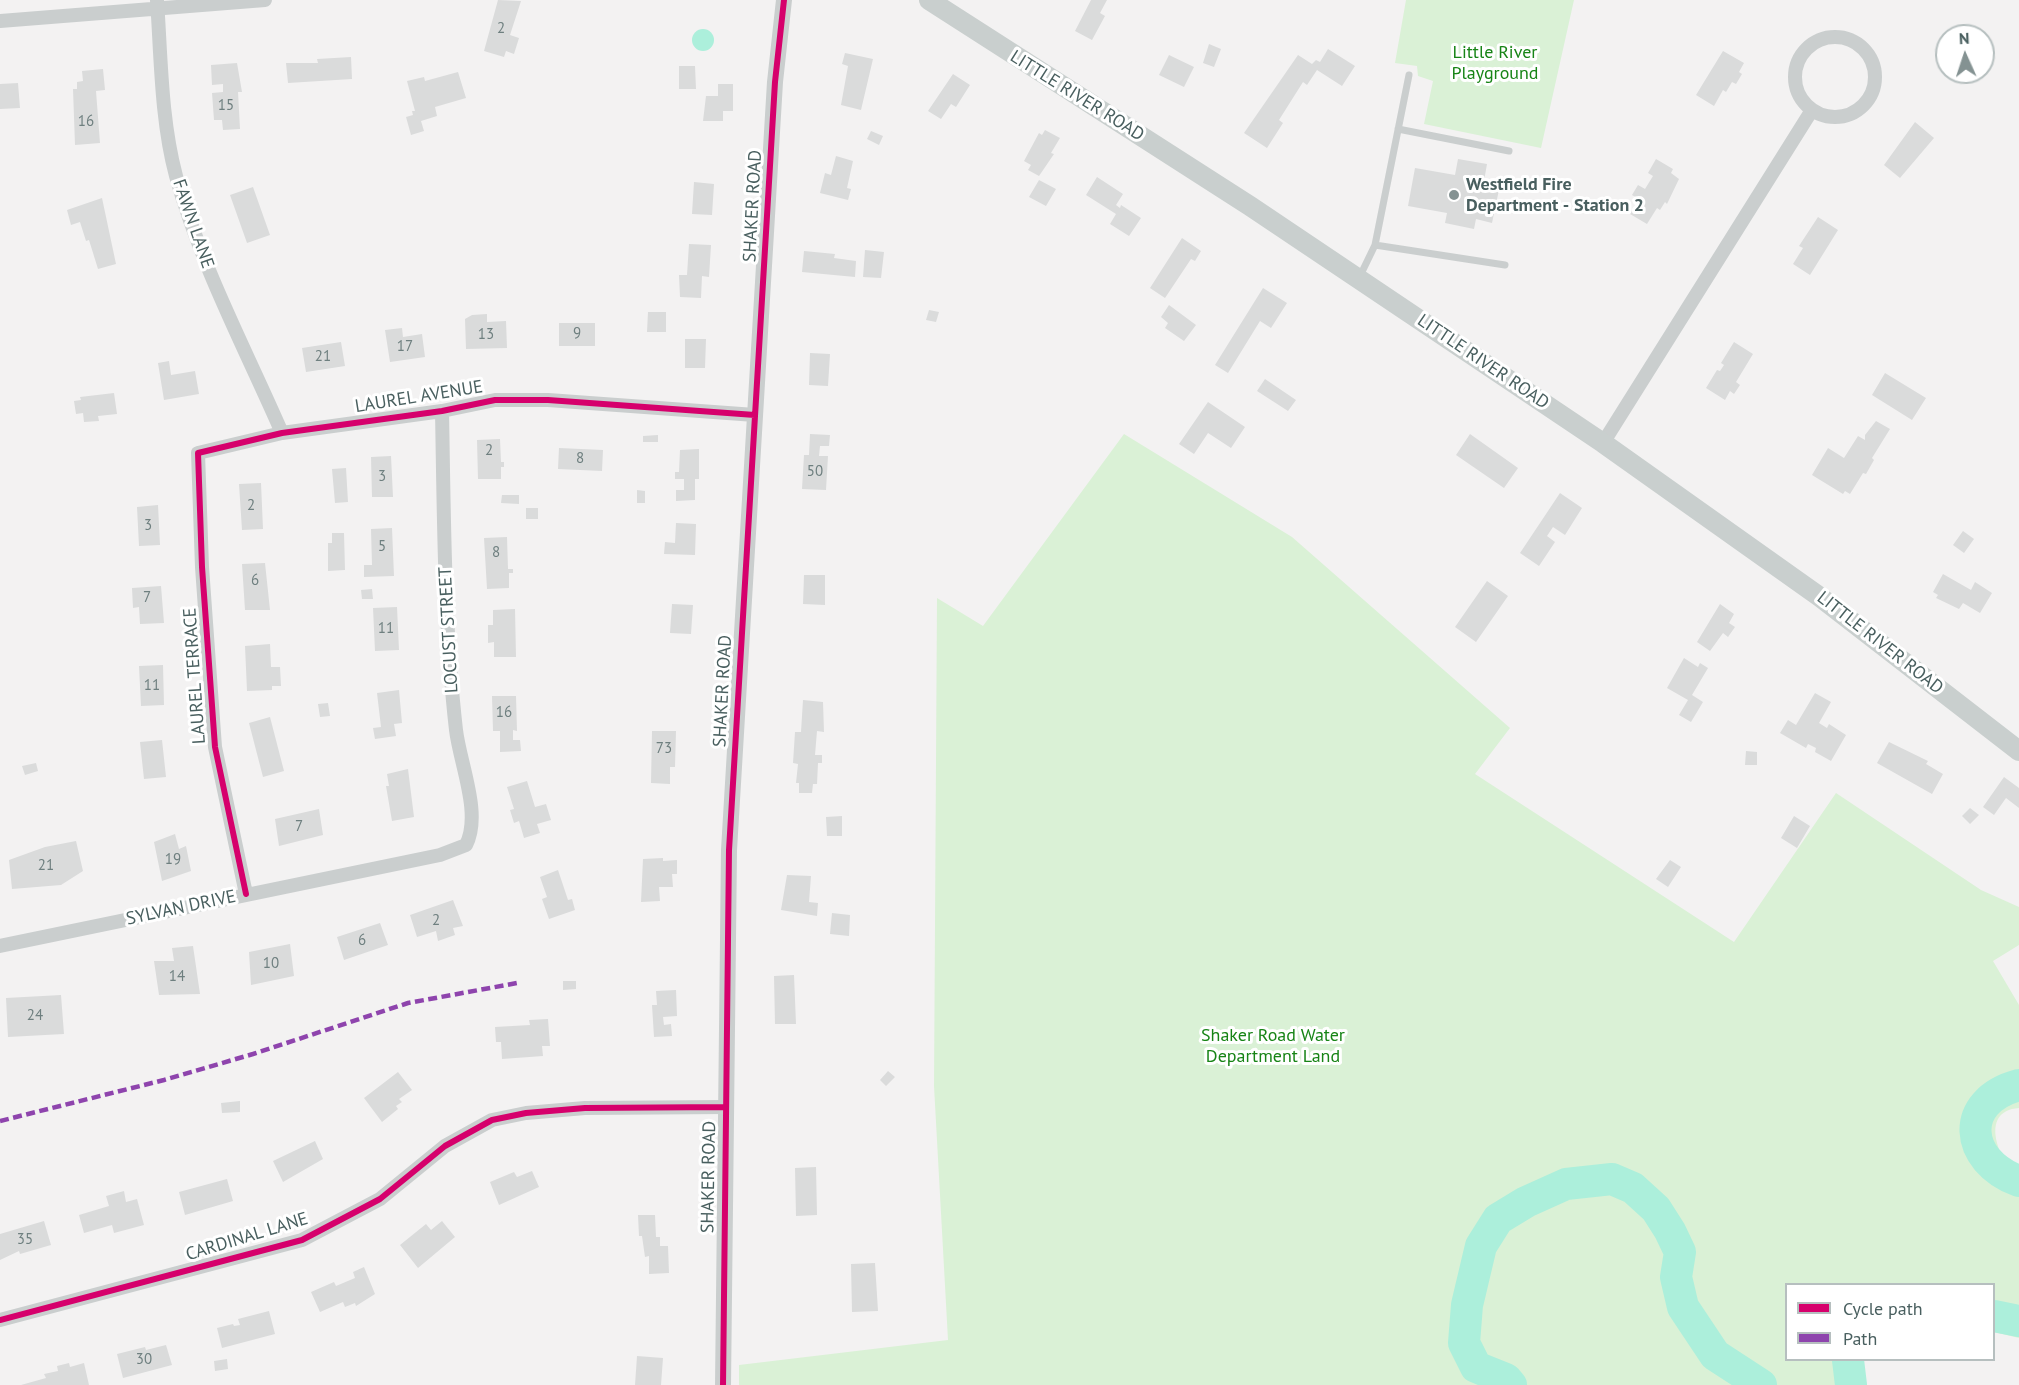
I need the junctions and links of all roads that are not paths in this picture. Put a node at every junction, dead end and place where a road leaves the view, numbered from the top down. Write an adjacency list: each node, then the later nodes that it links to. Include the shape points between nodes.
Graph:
1 (265, 0): 4 (street)
2 (784, 0): 14 (street, SHAKER ROAD, via 775,82)
3 (929, 0): 12 (main road, LITTLE RIVER ROAD)
4 (157, 4): 5 (street); 15 (street, FAWN LANE, via 176,174 213,281)
5 (0, 21)
6 (1409, 75): 8 (lane)
7 (1812, 110): 7 (street, via 1796,84 1796,64 1802,53 1811,44 1836,36 1860,45 1874,68 1872,88 1863,105 1838,116); 16 (street)
8 (1398, 129): 9 (lane); 10 (lane)
9 (1509, 152)
10 (1375, 245): 11 (lane); 12 (lane)
11 (1505, 265)
12 (1358, 278): 16 (main road, LITTLE RIVER ROAD)
13 (442, 411): 14 (street, LAUREL AVENUE, via 495,400 548,400); 15 (street, LAUREL AVENUE); 19 (street, LOCUST STREET, via 448,646 456,732 472,814 471,835)
14 (755, 416): 22 (street, SHAKER ROAD, via 729,850)
15 (282, 433): 17 (street, LAUREL AVENUE)
16 (1603, 443): 18 (main road, LITTLE RIVER ROAD, via 1820,597)
17 (198, 453): 20 (street, LAUREL TERRACE, via 215,747)
18 (2019, 751)
19 (466, 845): 20 (street, SYLVAN DRIVE, via 440,855)
20 (246, 894): 21 (street, SYLVAN DRIVE)
21 (0, 946)
22 (726, 1107): 23 (street, CARDINAL LANE, via 585,1108 492,1120 445,1146 380,1199 302,1240); 24 (street, SHAKER ROAD)
23 (0, 1320)
24 (723, 1385)

